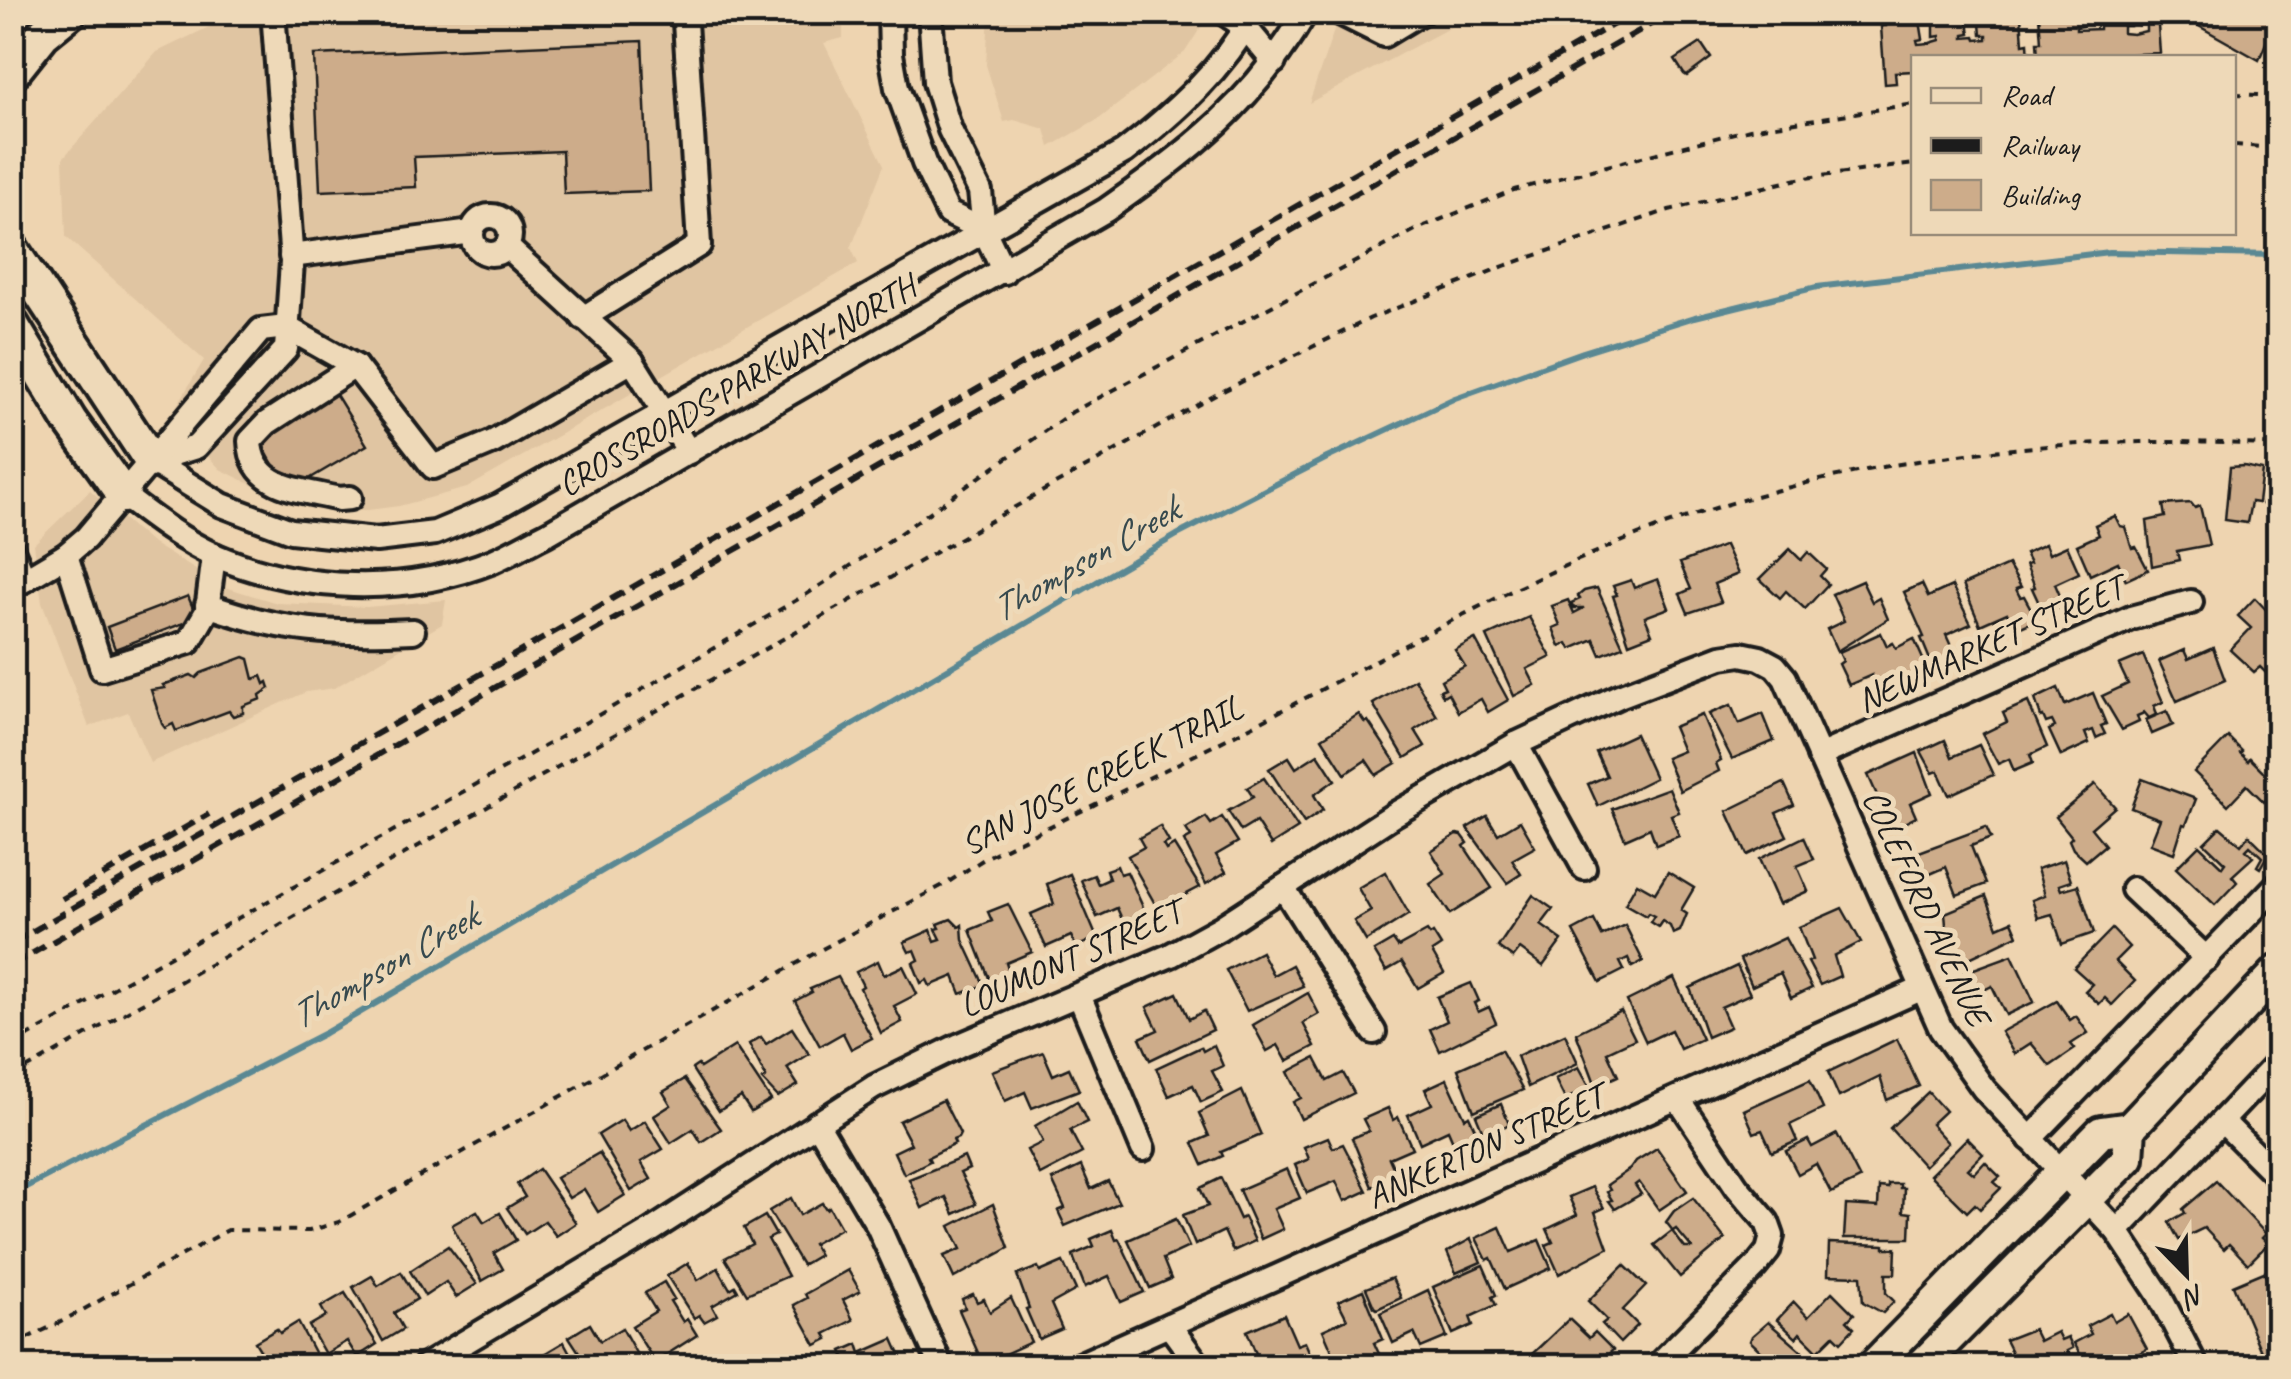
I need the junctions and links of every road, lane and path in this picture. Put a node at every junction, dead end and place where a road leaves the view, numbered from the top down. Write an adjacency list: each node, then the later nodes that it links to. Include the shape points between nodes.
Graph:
1 (70, 12): 12 (highway)
2 (678, 12): 23 (street, via 685,22 699,245)
3 (890, 12): 19 (street, via 897,88 924,164 948,212)
4 (930, 12): 19 (street, via 936,82 980,191)
5 (1224, 12): 9 (street)
6 (1306, 12): 11 (street, CROSSROADS PARKWAY NORTH)
7 (1338, 12): 8 (street, via 1384,35)
8 (1422, 12)
9 (1251, 20): 11 (street); 19 (street, CROSSROADS PARKWAY NORTH, via 1220,66 1162,124)
10 (274, 24): 21 (street)
11 (1274, 62): 22 (street, CROSSROADS PARKWAY NORTH, via 1186,154)
12 (12, 73)
13 (2236, 94): 14 (path)
14 (2278, 96)
15 (1911, 104): 53 (path, via 1750,129 1581,172 1514,190 1405,235 1085,404 828,581)
16 (2236, 145): 17 (path)
17 (2278, 148)
18 (1911, 164): 55 (path, via 1798,179 1669,210 1372,318 1059,482)
19 (984, 230): 22 (street); 28 (street, CROSSROADS PARKWAY NORTH)
20 (12, 250): 31 (highway)
21 (291, 256): 23 (street, via 472,232 483,217 496,216 510,228 506,247); 25 (street)
22 (1004, 272): 30 (street, CROSSROADS PARKWAY NORTH)
23 (583, 318): 26 (street)
24 (12, 324): 32 (highway)
25 (286, 327): 27 (street); 31 (street, via 260,330)
26 (632, 361): 27 (street, via 492,442 432,467); 28 (street)
27 (355, 366): 33 (street, via 250,441 251,458 271,482)
28 (664, 410): 30 (street); 31 (street, CROSSROADS PARKWAY NORTH, via 499,506 435,532 376,540 291,531 222,505)
29 (2278, 446): 67 (path, SAN JOSE CREEK TRAIL, via 2118,442 1891,464 1722,506 1623,542 987,857 339,1222 309,1231 228,1230)
30 (689, 452): 36 (street, CROSSROADS PARKWAY NORTH, via 548,533 447,575 394,585 341,584 282,577)
31 (151, 460): 32 (street)
32 (124, 496): 35 (street); 36 (street, CROSSROADS PARKWAY NORTH)
33 (350, 498)
34 (12, 550): 37 (street)
35 (66, 555): 37 (street); 39 (street, via 102,669 190,642)
36 (214, 555): 39 (street)
37 (18, 584)
38 (2191, 602): 43 (street, NEWMARKET STREET, via 2131,618)
39 (207, 605): 40 (street, via 319,633)
40 (413, 631)
41 (1760, 658): 42 (street, LOUMONT STREET, via 1721,657); 43 (street, COLEFORD AVENUE, via 1785,678)
42 (1516, 744): 44 (street); 46 (street, LOUMONT STREET)
43 (1819, 756): 50 (street, COLEFORD AVENUE)
44 (1584, 868)
45 (2278, 884): 48 (street)
46 (1283, 887): 51 (street, LOUMONT STREET, via 1171,955); 52 (street)
47 (2133, 889): 48 (street)
48 (2207, 959): 60 (street)
49 (2278, 971): 59 (main road)
50 (1921, 989): 56 (street, ANKERTON STREET); 60 (street, COLEFORD AVENUE, via 1941,1030)
51 (1079, 994): 58 (street, LOUMONT STREET, via 925,1062); 61 (street)
52 (1374, 1032)
53 (12, 1045)
54 (2278, 1062): 57 (street)
55 (12, 1077)
56 (1678, 1098): 66 (street, ANKERTON STREET); 72 (street, via 1772,1236 1756,1266)
57 (2222, 1121): 63 (street); 65 (street)
58 (817, 1123): 68 (street, LOUMONT STREET); 69 (street, via 878,1226)
59 (2130, 1128): 62 (main road, via 2101,1132); 64 (main road, via 2128,1158)
60 (2030, 1139): 62 (street, COLEFORD AVENUE)
61 (1144, 1150)
62 (2062, 1172): 64 (street, COLEFORD AVENUE); 73 (main road)
63 (2278, 1177)
64 (2086, 1200): 65 (street, COLEFORD AVENUE); 74 (main road)
65 (2116, 1231): 75 (street, COLEFORD AVENUE)
66 (1170, 1325): 70 (street, ANKERTON STREET); 71 (street)
67 (12, 1344)
68 (425, 1366)
69 (941, 1366)
70 (1076, 1366)
71 (1199, 1366)
72 (1657, 1366)
73 (1872, 1366)
74 (1920, 1366)
75 (2196, 1366)

